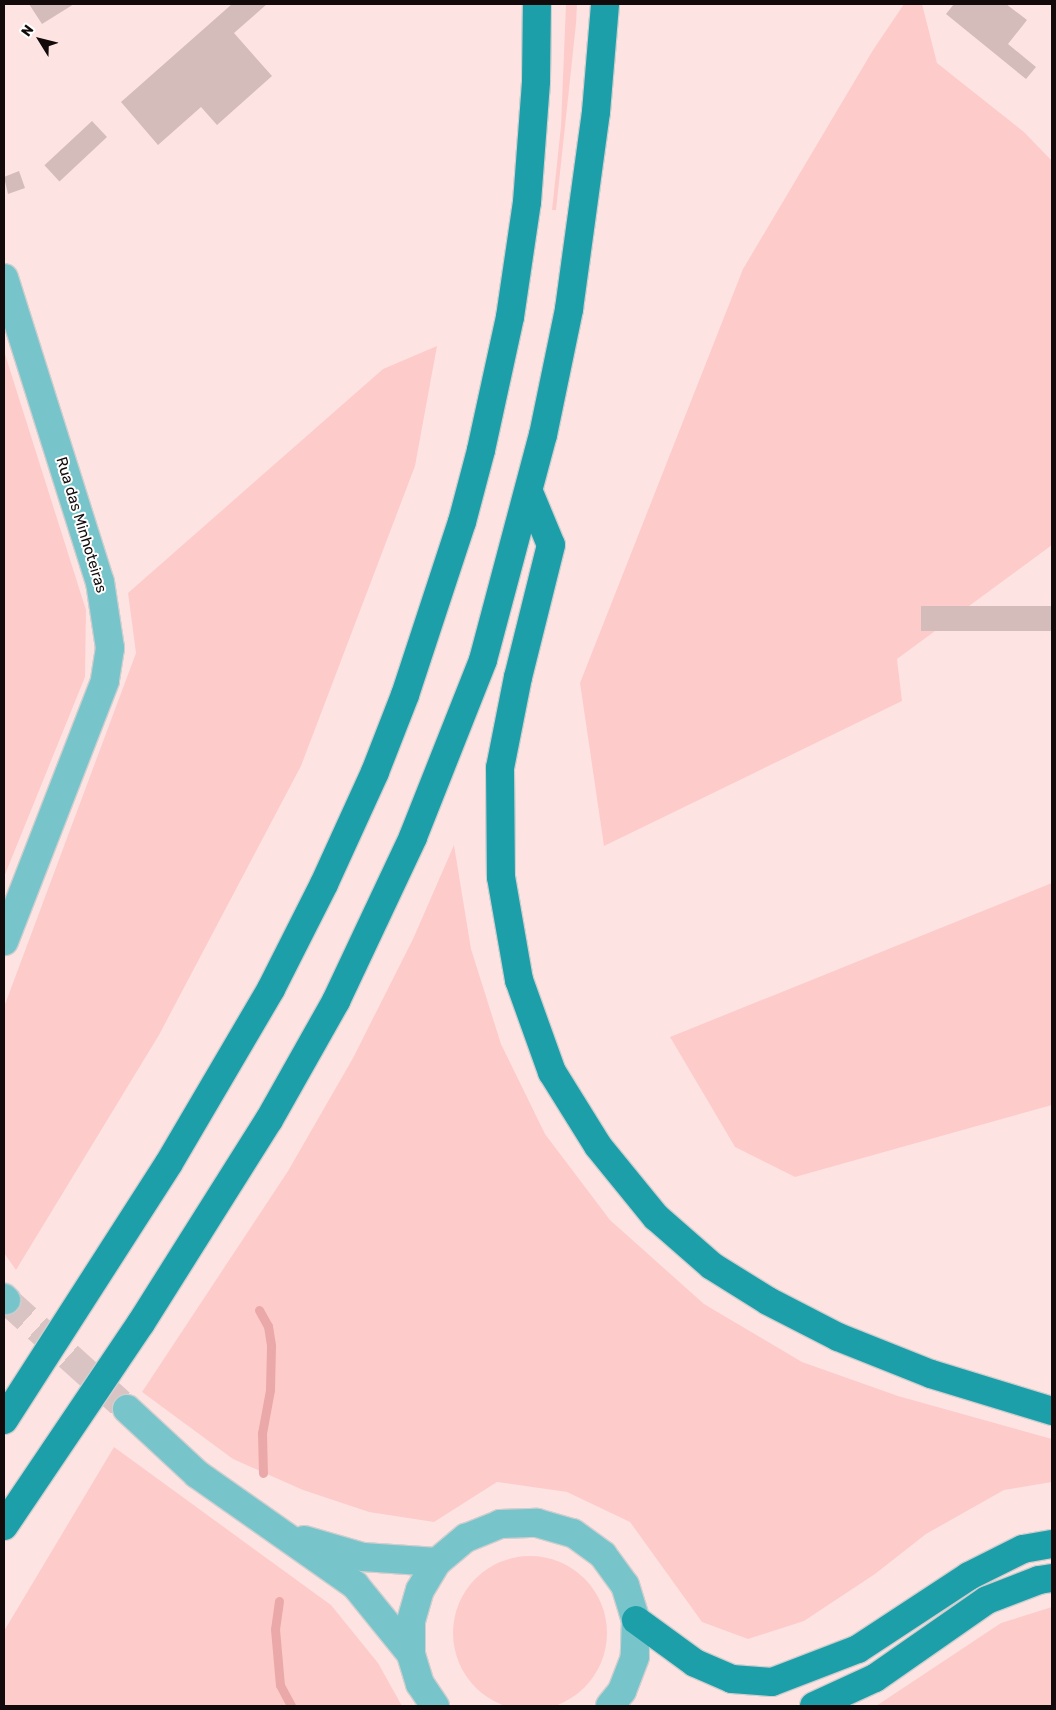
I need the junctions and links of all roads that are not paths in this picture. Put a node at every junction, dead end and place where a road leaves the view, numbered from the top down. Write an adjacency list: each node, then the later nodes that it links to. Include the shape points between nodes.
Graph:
1 (537, 4): 6 (highway, via 536,81 527,202 510,317 462,522 405,695 328,876 271,989 169,1163)
2 (605, 4): 4 (highway, via 580,240 555,379)
3 (4, 278): 5 (main road, Rua das Minhoteiras, via 100,582 110,648 105,681)
4 (529, 492): 9 (highway, via 551,545 518,677 500,768 501,877 519,980 552,1072 598,1146 656,1217 712,1266 768,1301 838,1337 932,1374); 11 (highway, via 483,660 413,837 336,1001 269,1120 157,1297)
5 (4, 941)
6 (40, 1364): 7 (highway); 10 (highway)
7 (4, 1398)
8 (127, 1409): 12 (main road, via 197,1474)
9 (1052, 1410)
10 (4, 1420)
11 (4, 1526)
12 (286, 1534): 14 (main road, via 363,1557); 17 (main road, via 355,1585)
13 (1052, 1544): 16 (highway, via 1015,1553 969,1576 858,1649 772,1682 732,1679 695,1663)
14 (437, 1562): 16 (main road, via 466,1538 500,1524 537,1523 573,1533 604,1555 625,1584); 17 (main road, via 420,1590 411,1621)
15 (1052, 1578): 21 (highway, via 987,1600 875,1678)
16 (636, 1620): 20 (main road, via 635,1657 622,1691)
17 (411, 1654): 18 (main road)
18 (424, 1695): 19 (main road)
19 (435, 1706)
20 (610, 1706)
21 (814, 1706)

